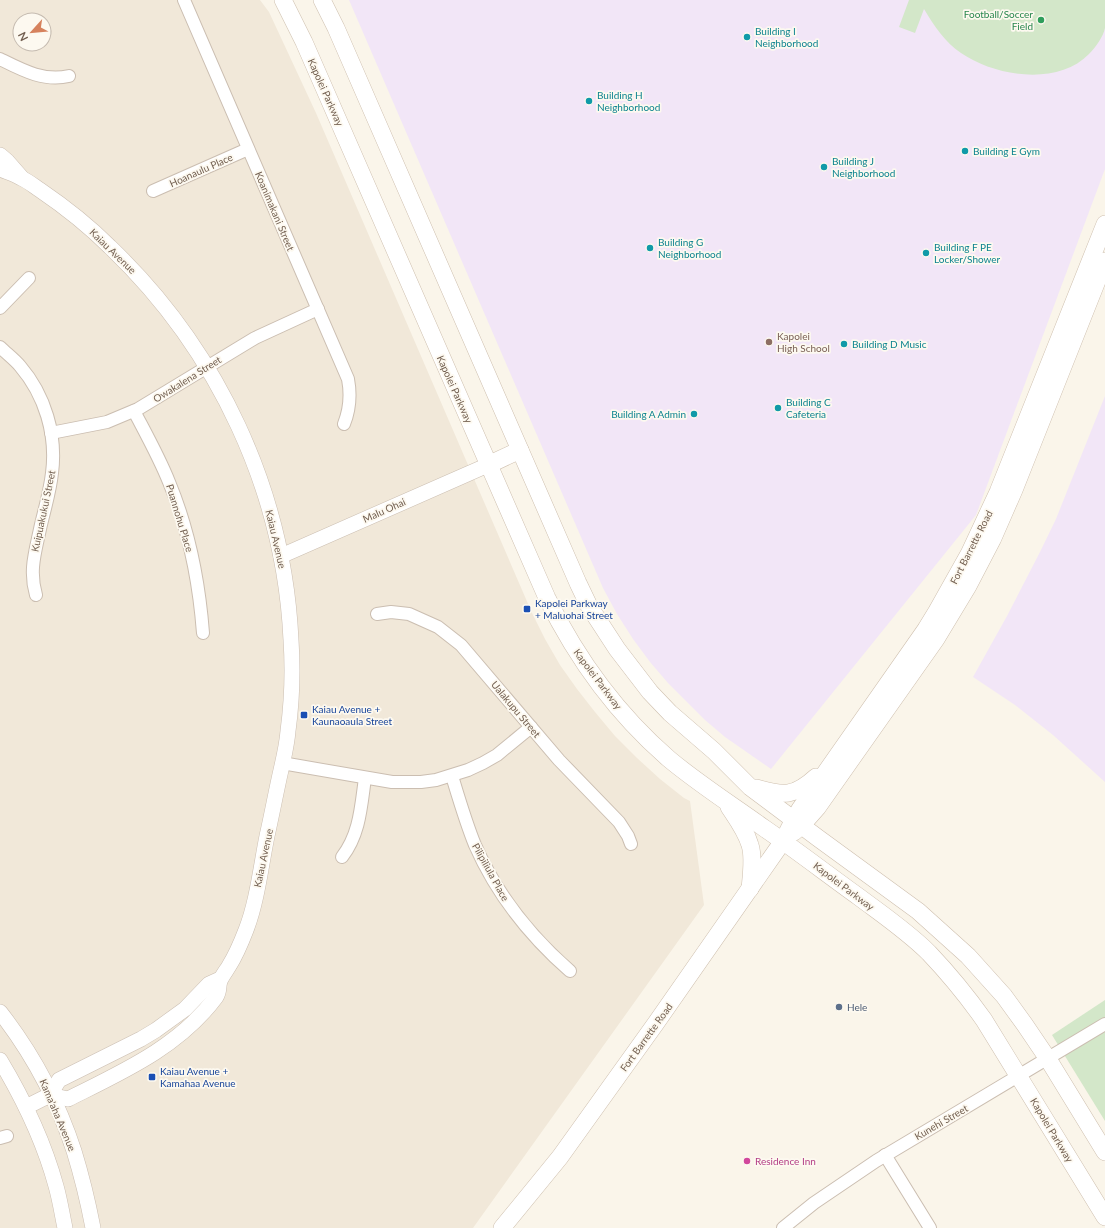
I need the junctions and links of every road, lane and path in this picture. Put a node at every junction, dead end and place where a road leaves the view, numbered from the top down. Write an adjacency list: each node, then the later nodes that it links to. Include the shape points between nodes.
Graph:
1 (184, 0): 6 (street, Koanimakani Street)
2 (283, 0): 22 (main road, Kapolei Parkway, via 307,49)
3 (322, 0): 21 (main road)
4 (0, 59): 5 (street, via 45,78)
5 (69, 76)
6 (248, 149): 10 (street, Hoanaulu Place); 15 (street, Koanimakani Street)
7 (0, 155): 9 (street, Kaiau Avenue)
8 (0, 169): 9 (street, Kaiau Avenue)
9 (21, 178): 17 (street, Kaiau Avenue, via 75,216 125,262 170,313)
10 (154, 191)
11 (1105, 224): 28 (main road, Fort Barrette Road, via 998,492 969,554 926,629)
12 (1105, 261): 34 (main road, Fort Barrette Road, via 1012,496 968,586 936,639 817,808)
13 (29, 278): 14 (street)
14 (0, 308)
15 (318, 309): 17 (street, Owakalena Street, via 255,338); 19 (street, Koanimakani Street, via 348,379 350,398 348,416)
16 (0, 347): 20 (street, Kuipuakukui Street, via 20,366 36,390 48,417)
17 (207, 367): 18 (street, Owakalena Street); 23 (street, Kaiau Avenue, via 226,399 253,458 272,517)
18 (134, 411): 20 (street, Owakalena Street, via 108,422); 26 (street, Puannohu Place, via 172,488 183,521 197,578)
19 (344, 424)
20 (51, 434): 24 (street, Kuipuakukui Street, via 52,472 33,562 32,578)
21 (520, 450): 22 (main road); 32 (main road, via 589,606 617,649 670,713)
22 (488, 465): 23 (street, Malu Ohai); 33 (main road, Kapolei Parkway, via 546,598 588,669 646,737 692,778)
23 (281, 556): 29 (street, Kaiau Avenue, via 289,608 292,670 288,732)
24 (36, 595)
25 (377, 614): 27 (street, Ualakupu Street, via 409,614 438,627 472,656)
26 (203, 633)
27 (531, 727): 30 (street, via 497,755); 36 (street, Ualakupu Street, via 619,822)
28 (841, 751): 32 (main road, via 800,790 788,794); 34 (main road, Fort Barrette Road)
29 (282, 763): 31 (street); 40 (street, Kaiau Avenue, via 248,927)
30 (452, 776): 31 (street, via 406,782); 39 (street, Pilipiliula Place, via 475,846 498,888 538,941)
31 (365, 778): 37 (street, via 356,830 351,844)
32 (750, 787): 34 (main road)
33 (725, 800): 35 (main road, Kapolei Parkway); 38 (main road, via 743,828 751,847)
34 (798, 822): 35 (main road, Fort Barrette Road); 43 (main road, via 918,910 968,956 1004,996)
35 (783, 841): 38 (main road, Fort Barrette Road); 45 (main road, Kapolei Parkway, via 905,932 928,953 984,1020)
36 (631, 844)
37 (342, 857)
38 (750, 889): 53 (main road, Fort Barrette Road, via 560,1157)
39 (570, 971)
40 (220, 980): 46 (street, Kaiau Avenue, via 209,984 184,1009 156,1030 59,1080); 46 (street, Kaiau Avenue, via 219,993 205,1010 155,1053 68,1099)
41 (0, 1012): 46 (street, Kama'aha Avenue, via 21,1042)
42 (1105, 1024): 43 (street, Kunehi Street)
43 (1048, 1059): 45 (street, Kunehi Street); 48 (main road)
44 (0, 1060): 47 (street)
45 (1019, 1076): 49 (street, Kunehi Street); 50 (main road, Kapolei Parkway)
46 (50, 1095): 47 (street); 52 (street, Kama'aha Avenue, via 73,1150)
47 (26, 1106): 51 (street, via 48,1159)
48 (1105, 1152)
49 (885, 1155): 54 (street, Kunehi Street, via 814,1203); 55 (street)
50 (1105, 1216)
51 (65, 1228)
52 (93, 1228)
53 (502, 1228)
54 (783, 1228)
55 (930, 1228)

